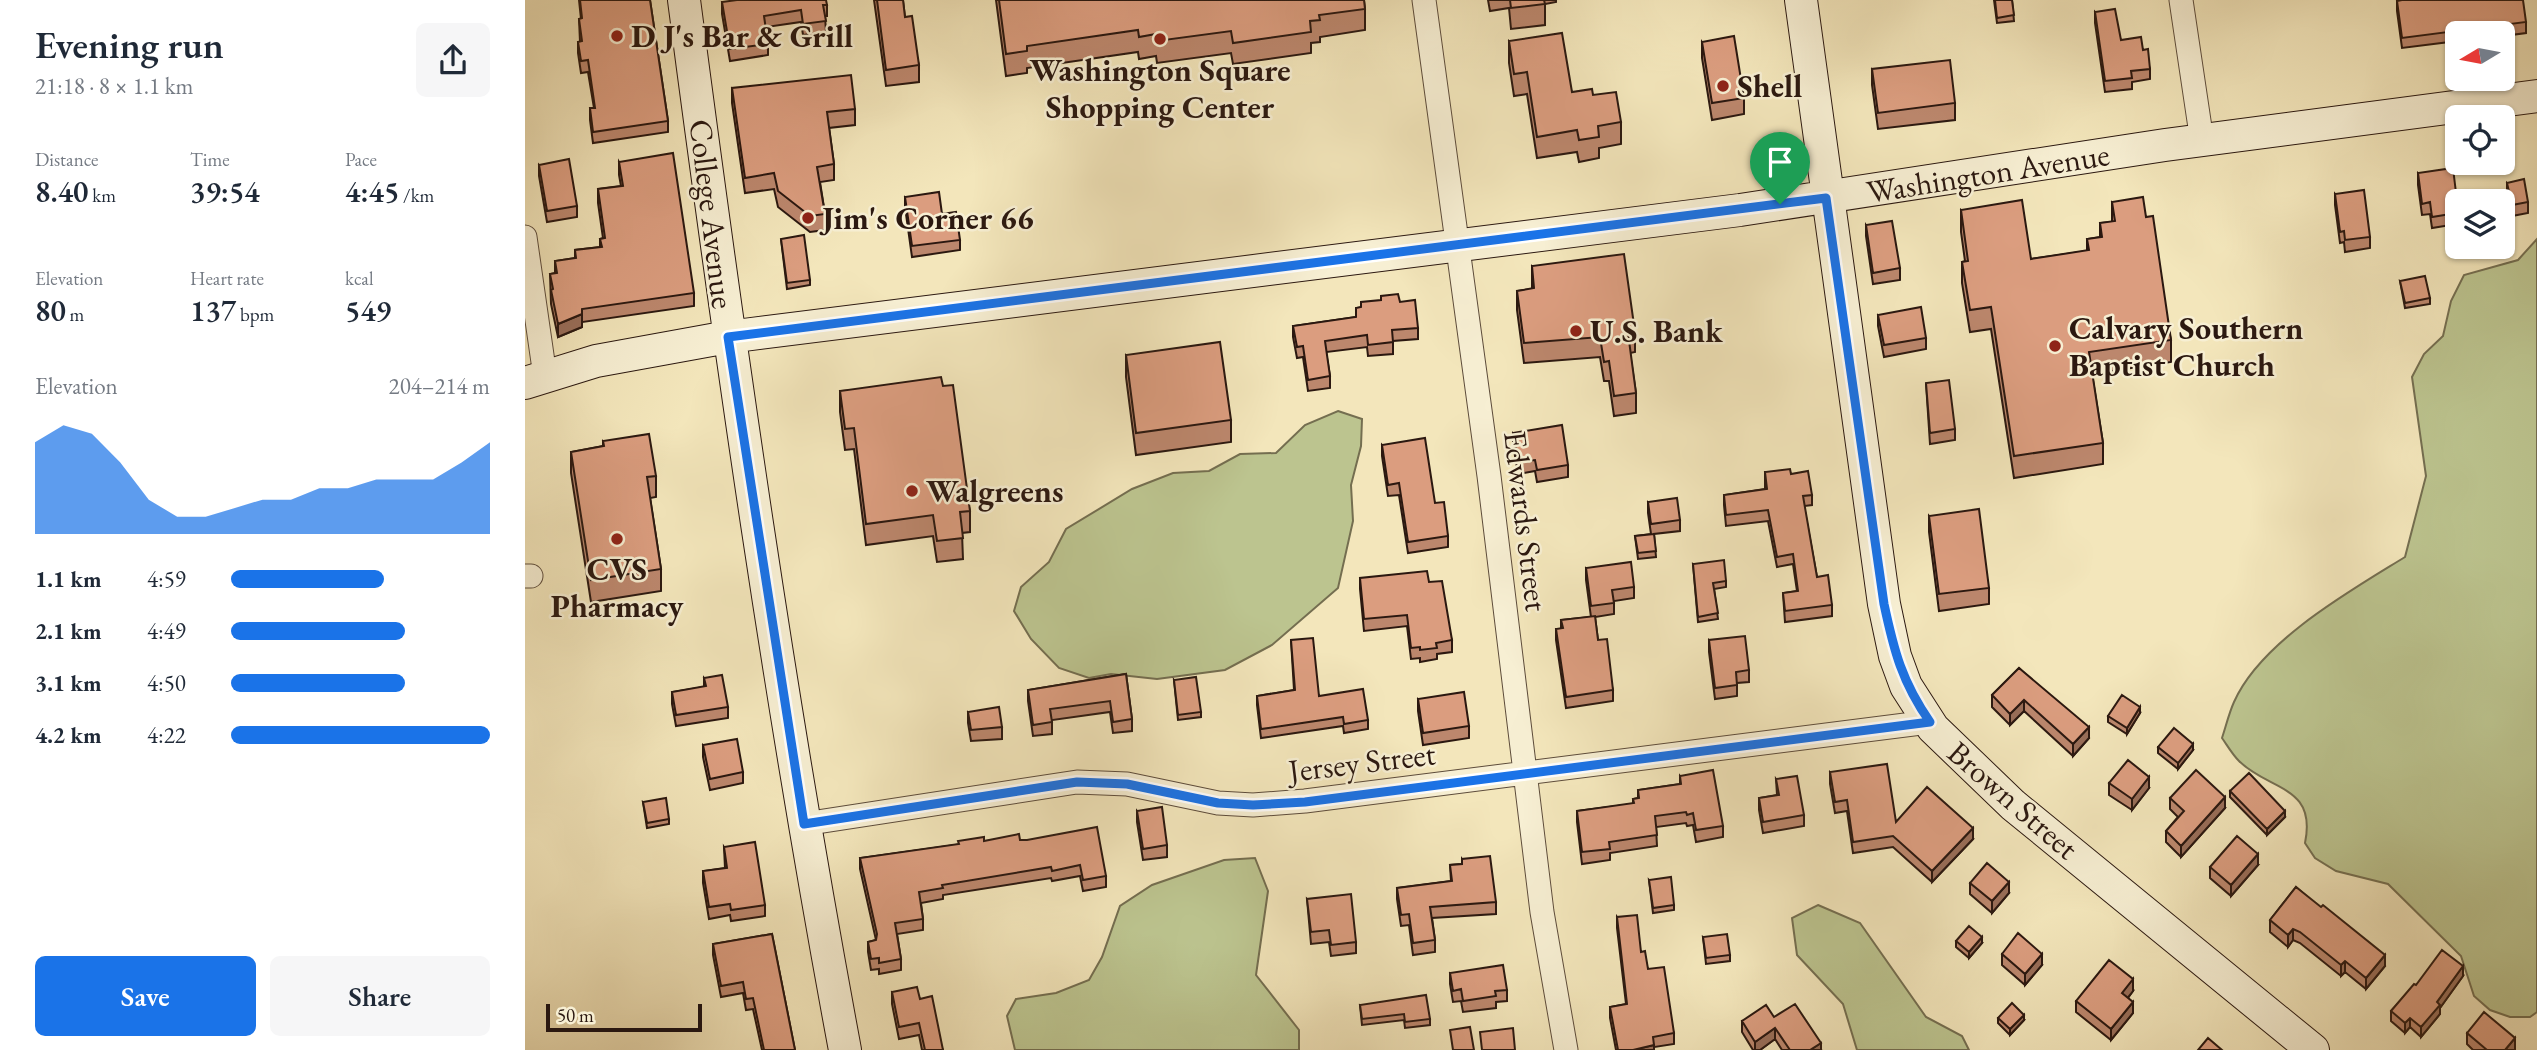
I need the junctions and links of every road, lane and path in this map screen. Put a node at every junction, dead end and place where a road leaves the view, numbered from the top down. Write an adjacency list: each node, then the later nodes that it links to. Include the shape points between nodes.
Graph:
1 (684, 0): 10 (main road, College Avenue)
2 (1424, 0): 9 (street, Edwards Street)
3 (1801, 0): 7 (main road, Brown Street)
4 (2182, 0): 6 (street)
5 (2537, 96): 6 (main road, Washington Avenue)
6 (2202, 141): 7 (main road, Washington Avenue)
7 (1826, 198): 9 (main road, Washington Avenue); 12 (main road, Brown Street, via 1884,604 1906,686)
8 (525, 237): 11 (street)
9 (1457, 245): 10 (main road, Washington Avenue); 13 (street, Edwards Street)
10 (728, 337): 11 (main road, Washington Avenue, via 657,348); 14 (main road, College Avenue)
11 (535, 379)
12 (1930, 722): 13 (street, Jersey Street); 17 (main road, Brown Street, via 2013,806)
13 (1526, 774): 14 (street, Jersey Street, via 1253,805 1218,803 1127,784 1077,782); 16 (street, Edwards Street, via 1542,912)
14 (804, 824): 15 (main road, College Avenue)
15 (845, 1050)
16 (1566, 1050)
17 (2313, 1050)

